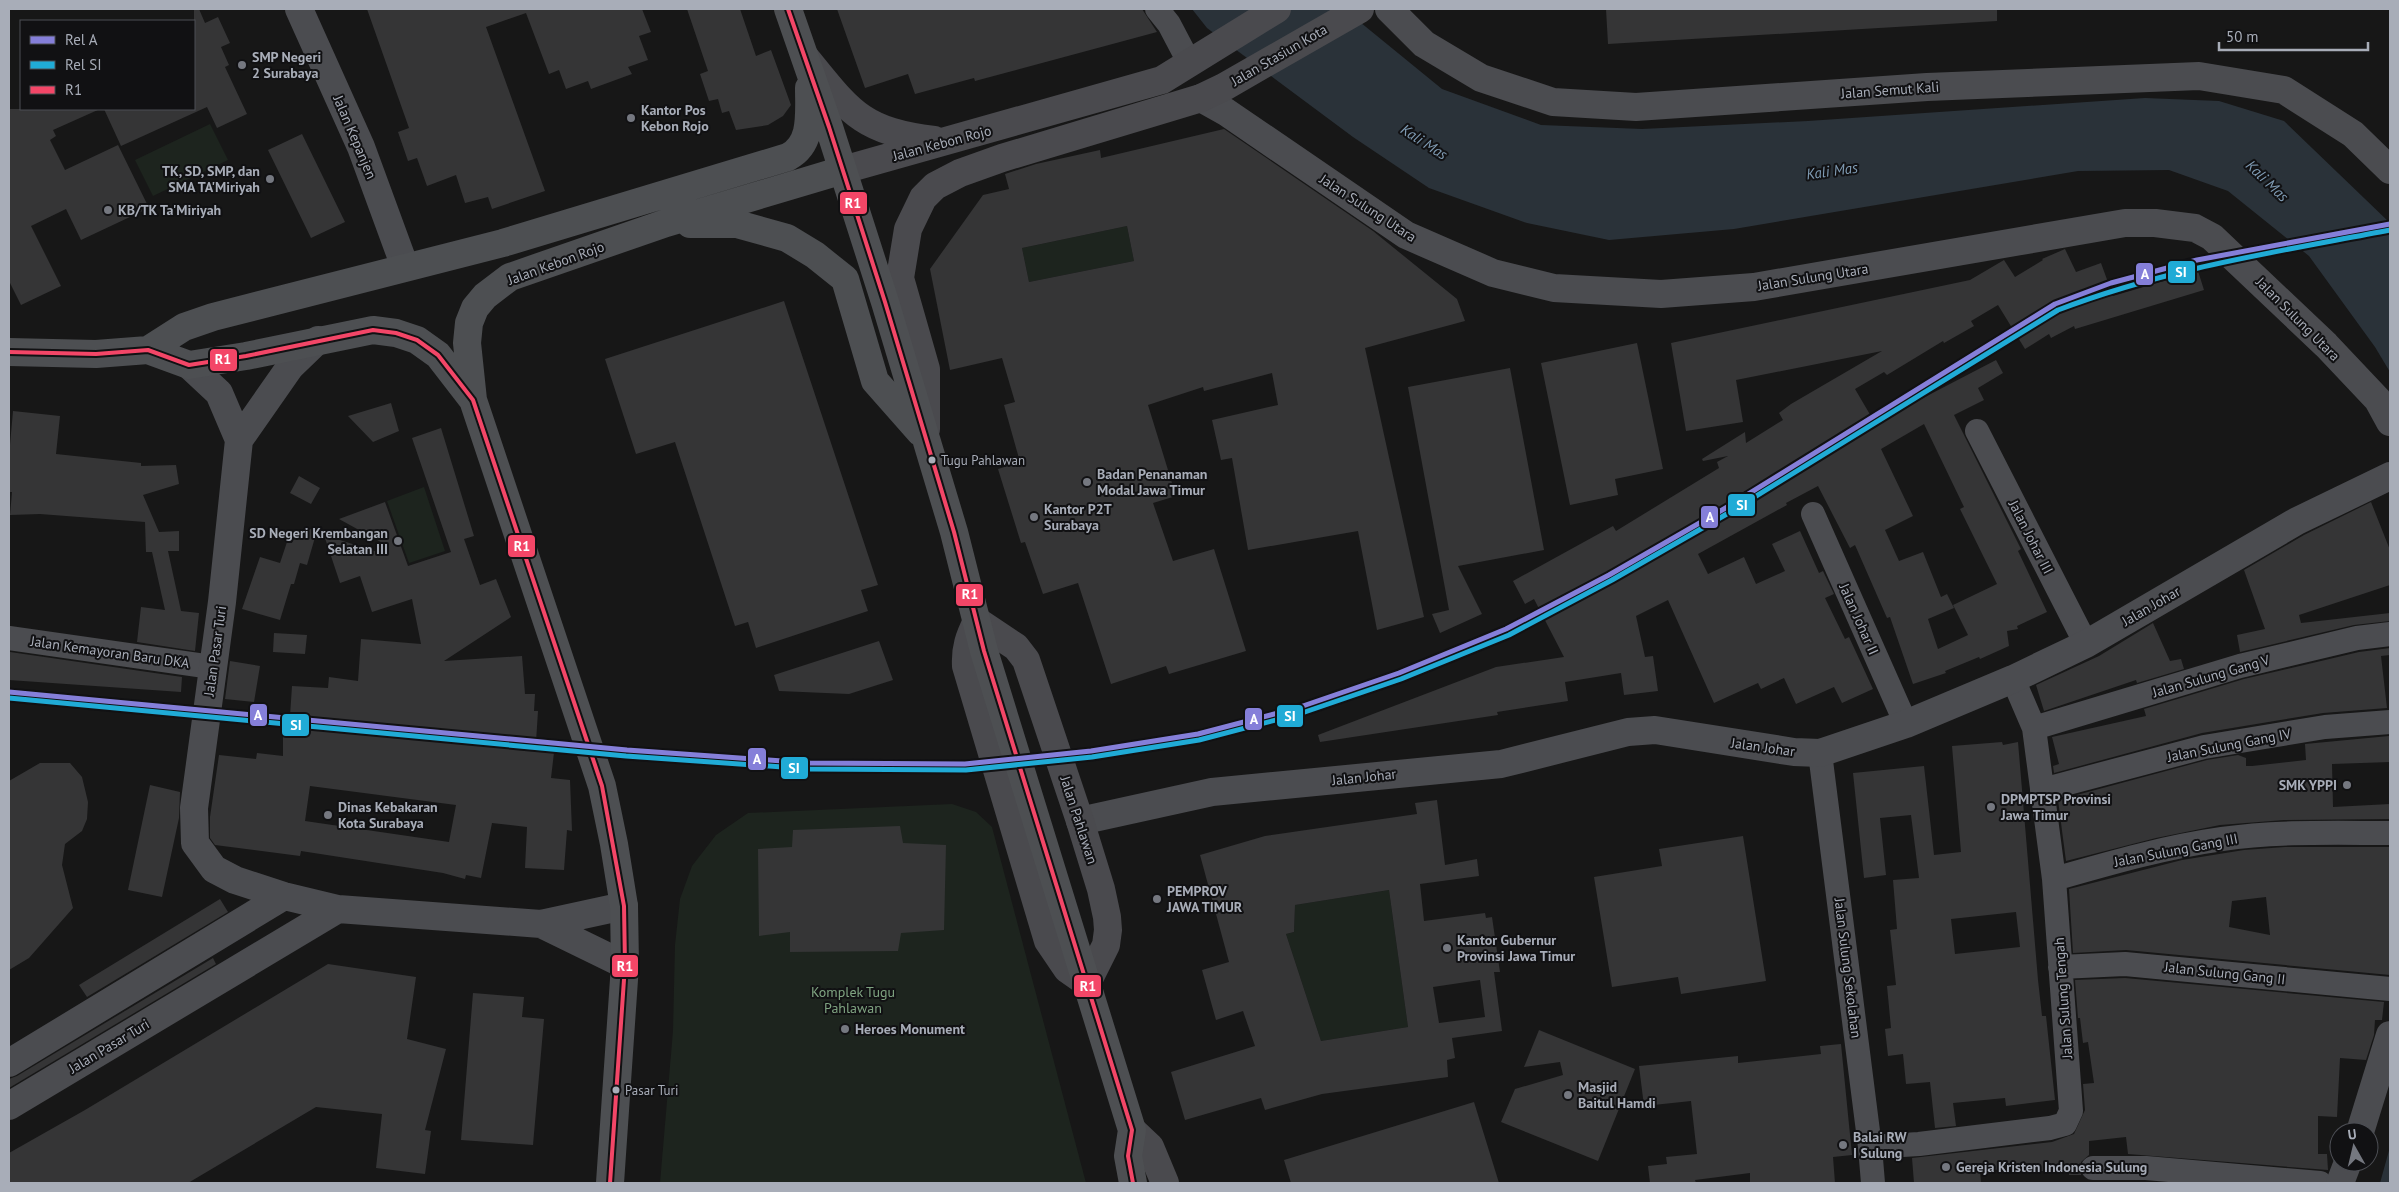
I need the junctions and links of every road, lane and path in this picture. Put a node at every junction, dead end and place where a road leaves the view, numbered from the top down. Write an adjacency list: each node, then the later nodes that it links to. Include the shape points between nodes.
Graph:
1 (299, 9): 14 (street, Jalan Kepanjen, via 361,147)
2 (788, 9): 8 (main road)
3 (1158, 9): 7 (street)
4 (1277, 9): 7 (main road)
5 (1389, 9): 12 (street, Jalan Semut Kali, via 1424,44 1481,78 1553,102 1636,107 1927,87 2199,76 2284,90 2352,134)
6 (1358, 10): 9 (main road, Jalan Stasiun Kota)
7 (1196, 60): 10 (main road, Jalan Kebon Rojo, via 1162,80)
8 (806, 64): 10 (main road, via 844,104 872,125 901,136); 11 (main road); 14 (main road, via 809,122 798,152 788,158 503,243)
9 (1213, 93): 20 (street, Jalan Sulung Utara, via 1226,112 1406,236 1493,273 1554,288 1661,294 1754,287 2125,223 2195,228 2212,237 2292,311 2378,400); 22 (main road, via 960,173 935,186 923,198 908,229 900,278 926,369)
10 (946, 142): 11 (main road, Jalan Kebon Rojo)
11 (843, 170): 13 (main road, Jalan Kebon Rojo); 22 (main road)
12 (2390, 170)
13 (666, 224): 19 (main road, Jalan Kebon Rojo, via 510,277 486,296 475,308 469,323 467,342); 22 (main road, via 737,224 787,238 837,273 844,279 874,382)
14 (405, 268): 16 (main road, via 213,317 184,328)
15 (318, 340): 18 (main road, via 254,355); 19 (main road, via 373,330 417,340 438,355); 23 (street, Jalan Pasar Turi, via 290,367)
16 (148, 350): 17 (main road, via 96,354); 18 (main road)
17 (9, 352)
18 (189, 365): 23 (street, Jalan Pasar Turi, via 219,393)
19 (473, 400): 41 (main road, via 602,786)
20 (2390, 422)
21 (1977, 431): 29 (street, Jalan Johar III)
22 (926, 438): 26 (main road)
23 (239, 440): 30 (street, Jalan Pasar Turi)
24 (2390, 476): 29 (street, Jalan Johar, via 2297,521)
25 (1813, 514): 33 (street, Jalan Johar II)
26 (977, 621): 37 (main road, Jalan Pahlawan, via 1016,647 1026,660); 46 (main road)
27 (2390, 634): 34 (street, Jalan Sulung Gang V, via 2357,638 2240,666)
28 (9, 638): 30 (street, Jalan Kemayoran Baru DKA)
29 (2086, 644): 31 (street, Jalan Johar)
30 (212, 667): 40 (street, Jalan Pasar Turi, via 193,830 195,843 214,869 235,880)
31 (2013, 679): 33 (street, Jalan Johar); 34 (street, Jalan Sulung Tengah)
32 (2390, 722): 36 (street, Jalan Sulung Gang IV, via 2325,727 2204,747)
33 (1906, 724): 35 (street, Jalan Johar)
34 (2034, 728): 36 (street, Jalan Sulung Tengah)
35 (1820, 752): 37 (street, Jalan Johar, via 1794,752 1655,730 1628,732 1501,764 1212,792); 53 (street, Jalan Sulung Sekolahan)
36 (2042, 790): 39 (street, Jalan Sulung Tengah)
37 (1080, 821): 46 (main road, Jalan Pahlawan, via 1101,889 1108,930 1106,945)
38 (2390, 833): 39 (street, Jalan Sulung Gang III, via 2223,839 2133,856)
39 (2054, 879): 45 (street, Jalan Sulung Tengah)
40 (284, 896): 42 (street, Jalan Pasar Turi); 49 (street)
41 (624, 906): 43 (street, Jalan Pasar Turi); 44 (main road)
42 (338, 909): 43 (street, Jalan Pasar Turi); 50 (street, Jalan Pasar Turi)
43 (541, 924): 44 (street, Jalan Pasar Turi)
44 (625, 965): 55 (main road)
45 (2060, 967): 47 (street, Jalan Sulung Gang II, via 2125,964); 53 (street, Jalan Sulung Tengah, via 2071,1111 2064,1124 1919,1144)
46 (1087, 983): 52 (main road)
47 (2390, 989)
48 (2390, 1035): 51 (street)
49 (9, 1063)
50 (11, 1102)
51 (2363, 1122)
52 (1132, 1130): 56 (main road, via 1128,1156); 57 (main road, via 1150,1147)
53 (1870, 1147): 58 (street, Jalan Sulung Sekolahan)
54 (2093, 1168): 59 (street, via 2146,1168)
55 (610, 1183)
56 (1133, 1183)
57 (1165, 1183)
58 (1873, 1183)
59 (2320, 1183)

